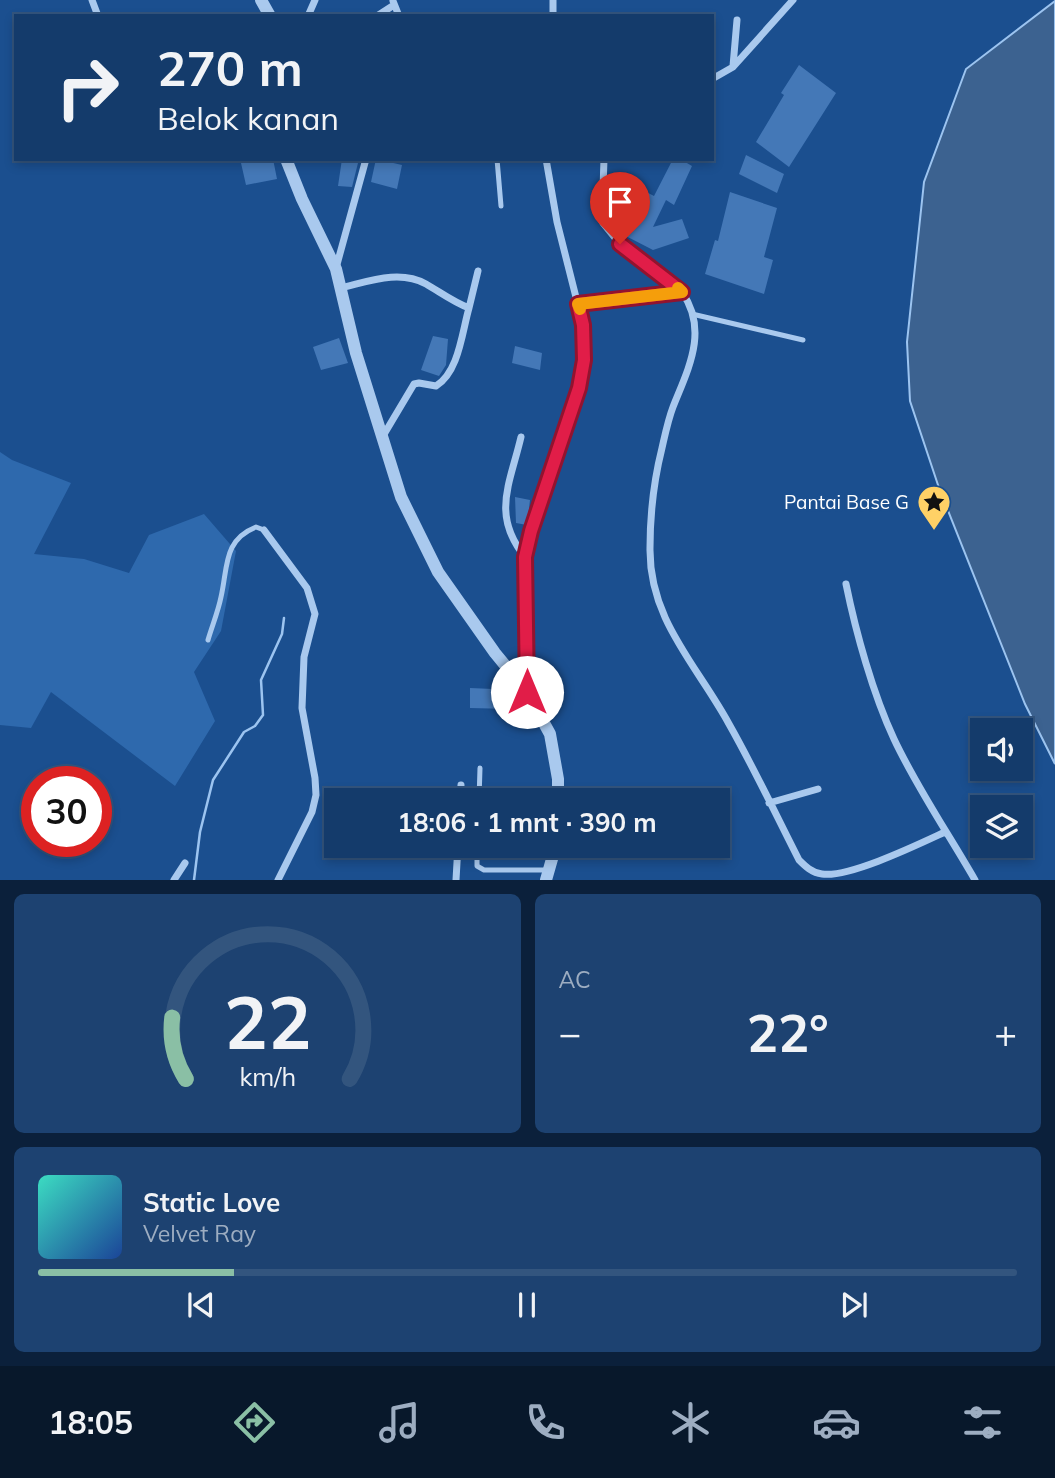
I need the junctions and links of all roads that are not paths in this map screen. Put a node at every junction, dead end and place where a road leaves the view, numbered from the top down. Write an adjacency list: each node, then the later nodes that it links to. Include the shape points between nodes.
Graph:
1 (793, 0): 3 (street)
2 (393, 2): 4 (street)
3 (787, 4): 6 (street)
4 (379, 14)
5 (737, 20): 6 (street)
6 (733, 67): 7 (street)
7 (714, 78)
8 (287, 161): 14 (street)
9 (365, 161): 14 (street)
10 (497, 161): 13 (lane)
11 (546, 161): 18 (street)
12 (604, 161): 17 (street, via 599,216 603,223 625,249)
13 (501, 206)
14 (336, 269): 16 (street)
15 (478, 271): 19 (street)
16 (340, 288): 19 (street, via 405,277); 22 (street)
17 (682, 292): 18 (street); 20 (street)
18 (578, 304): 25 (street, via 584,360 579,388)
19 (469, 307): 22 (street, via 452,368 442,383 414,384)
20 (692, 314): 21 (lane); 35 (street, via 694,356 661,450 654,497 653,587 671,632 729,723)
21 (803, 340)
22 (383, 436): 28 (street, via 401,497 438,572)
23 (521, 437): 25 (street, via 505,517 508,533)
24 (264, 530): 27 (lane, via 256,527 242,533 227,556); 43 (street, via 307,588 315,614 304,657 302,708 316,795)
25 (525, 557): 28 (street)
26 (846, 584): 36 (street, via 885,719)
27 (208, 640)
28 (527, 692): 33 (street, via 550,734)
29 (480, 768): 32 (lane)
30 (461, 785): 31 (street)
31 (461, 788)
32 (479, 788)
33 (558, 788)
34 (818, 789): 35 (street)
35 (769, 803): 36 (street, via 799,860 822,874 883,859)
36 (945, 832): 45 (street)
37 (457, 858): 44 (street)
38 (477, 858): 41 (lane, via 477,866 484,870)
39 (553, 858): 41 (street)
40 (185, 863): 42 (street)
41 (548, 875)
42 (174, 880)
43 (278, 880)
44 (456, 880)
45 (975, 880)

